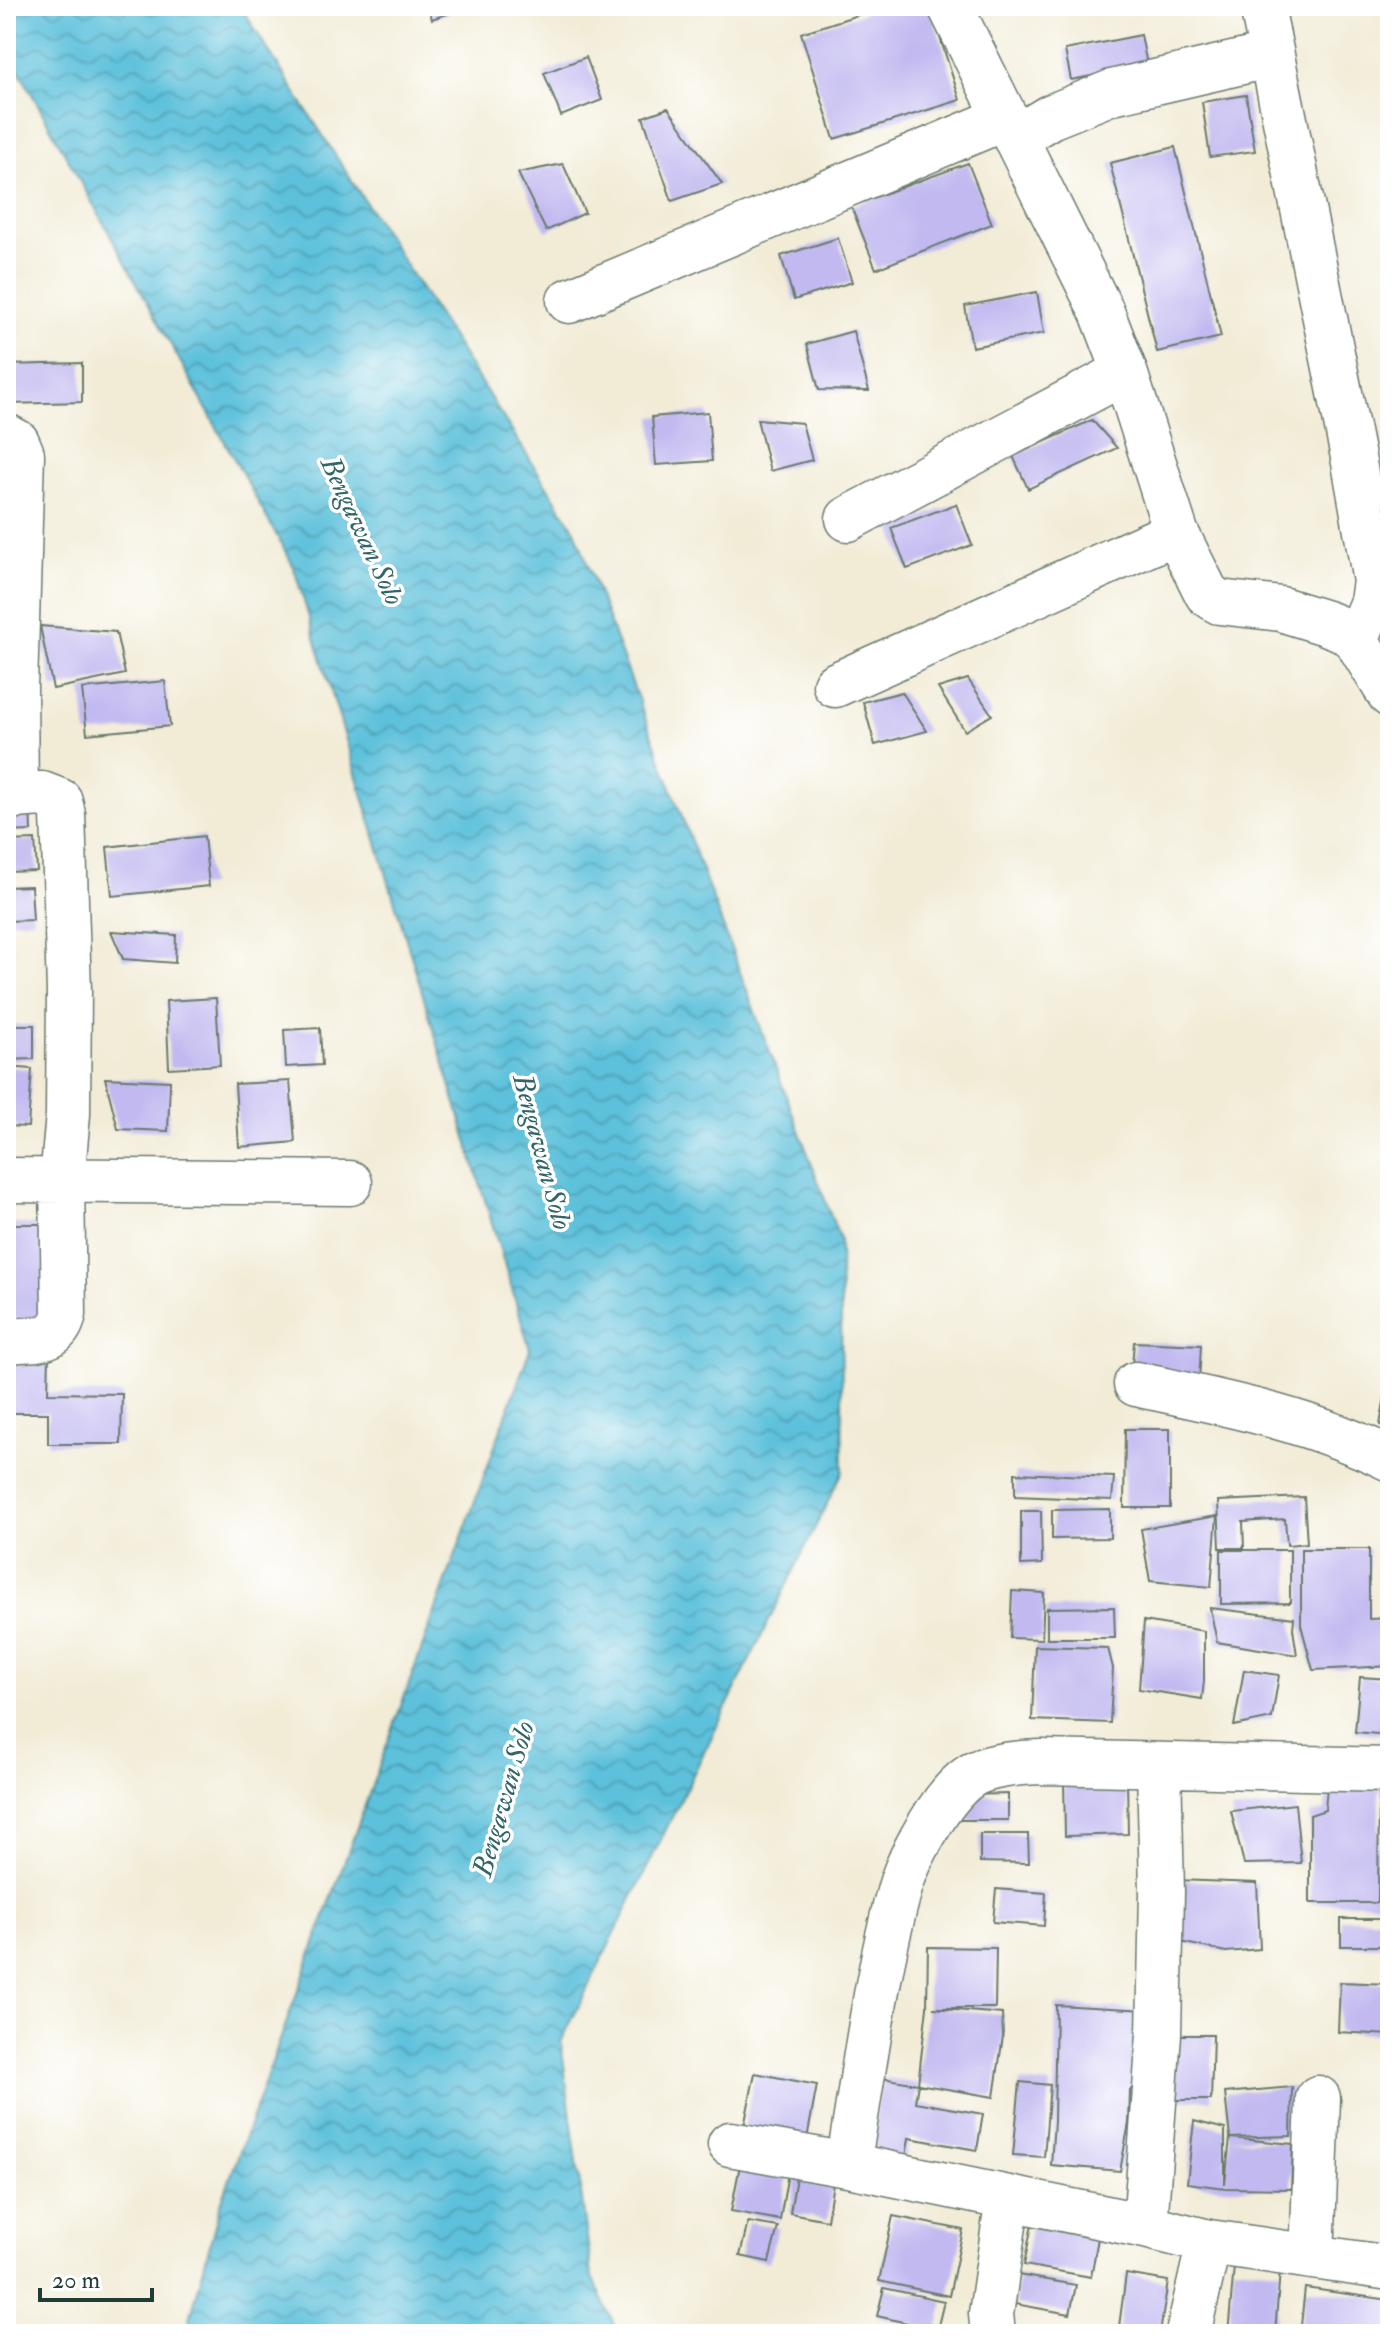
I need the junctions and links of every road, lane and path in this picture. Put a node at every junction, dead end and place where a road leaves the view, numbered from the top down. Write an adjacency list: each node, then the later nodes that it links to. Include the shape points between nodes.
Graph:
1 (950, 6): 4 (street)
2 (1262, 6): 3 (street)
3 (1272, 55): 4 (street, via 1112,92); 10 (street, via 1375,581)
4 (1010, 128): 5 (street); 6 (street, via 1102,312)
5 (569, 301)
6 (1125, 372): 8 (street); 9 (street)
7 (6, 436): 13 (street, via 17,442 22,454)
8 (848, 519)
9 (1176, 532): 10 (street, via 1210,597 1281,609 1344,630); 11 (street)
10 (1356, 640): 12 (street)
11 (835, 685)
12 (1390, 695)
13 (11, 796): 15 (street, via 55,798 64,819 69,990)
14 (6, 1180): 15 (street)
15 (62, 1181): 16 (street); 17 (street, via 62,1324 53,1335)
16 (350, 1183)
17 (11, 1341)
18 (1136, 1384): 19 (street, via 1299,1422)
19 (1390, 1459)
20 (1159, 1765): 21 (street); 24 (street, via 1022,1763 975,1773 959,1785 922,1836 901,1886); 26 (street, via 1159,2034)
21 (1390, 1770)
22 (1318, 2098): 28 (street)
23 (730, 2144): 24 (street)
24 (848, 2165): 25 (street)
25 (1008, 2198): 26 (street); 30 (street, via 991,2314)
26 (1145, 2226): 27 (street)
27 (1209, 2242): 28 (street); 31 (street)
28 (1312, 2257): 29 (street)
29 (1390, 2268)
30 (993, 2334)
31 (1188, 2334)

